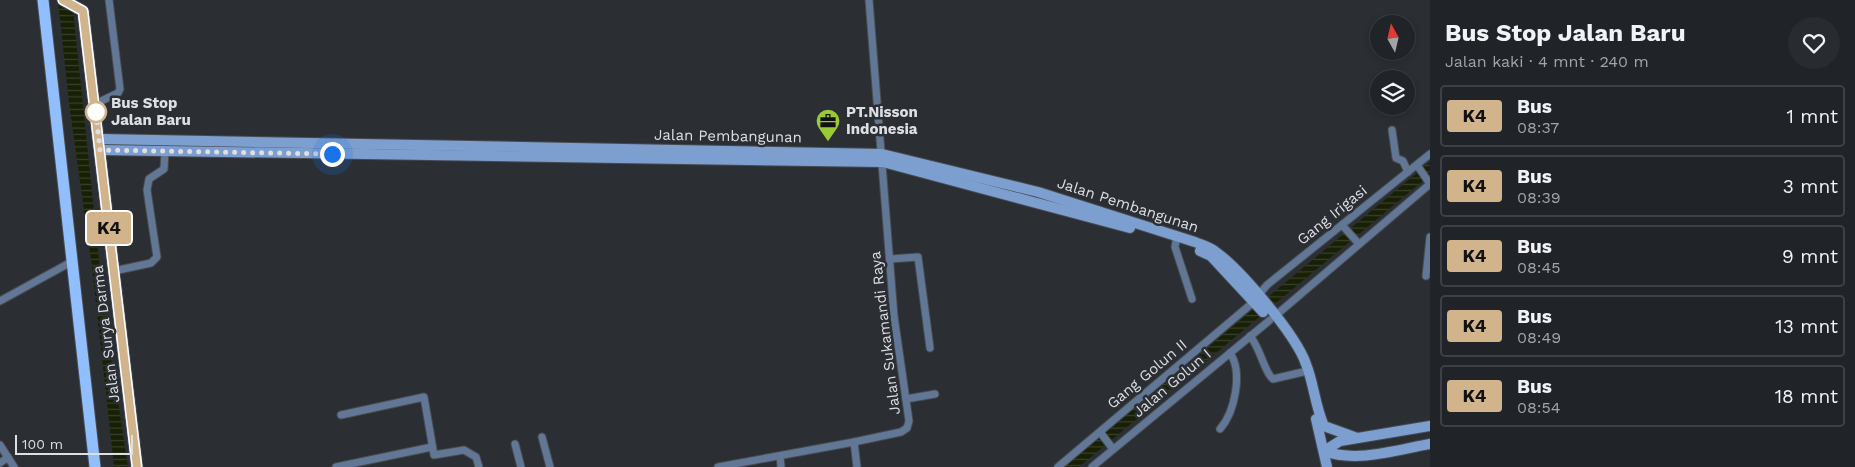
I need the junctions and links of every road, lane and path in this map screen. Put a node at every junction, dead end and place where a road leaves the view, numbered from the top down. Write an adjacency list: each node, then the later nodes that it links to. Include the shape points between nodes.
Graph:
1 (110, 0): 5 (street, via 120,88 118,93)
2 (869, 0): 10 (street, Jalan Sukamandi Raya)
3 (46, 2): 19 (main road, Jalan Surya Darma)
4 (75, 4): 5 (main road, Jalan Surya Darma)
5 (95, 104): 7 (main road, Jalan Surya Darma)
6 (1392, 130): 12 (street, via 1396,158 1402,161)
7 (100, 144): 8 (main road, Jalan Pembangunan); 10 (main road, Jalan Pembangunan); 20 (main road, Jalan Surya Darma)
8 (165, 151): 10 (main road, Jalan Pembangunan); 20 (street, via 164,169 149,179 147,190 157,256 150,263)
9 (1430, 154): 11 (street, Gang Irigasi)
10 (882, 158): 16 (main road, Jalan Pembangunan); 18 (street, Jalan Sukamandi Raya); 23 (main road, Jalan Pembangunan, via 1038,192 1195,242 1215,251 1231,265)
11 (1418, 167): 12 (street, Gang Irigasi); 13 (street)
12 (1408, 172): 14 (street, Gang Irigasi)
13 (1429, 183): 17 (street, Jalan Golun I)
14 (1345, 227): 17 (street); 23 (street, Gang Irigasi)
15 (1430, 237): 21 (street)
16 (1176, 241): 22 (street, via 1175,247); 23 (main road, Jalan Pembangunan, via 1210,256)
17 (1357, 242): 25 (street, Jalan Golun I)
18 (890, 259): 27 (street, via 918,257); 31 (street, Jalan Sukamandi Raya)
19 (73, 261): 24 (street); 50 (main road, Jalan Surya Darma)
20 (114, 271): 52 (main road, Jalan Surya Darma)
21 (1426, 276)
22 (1192, 299)
23 (1256, 299): 25 (main road, Jalan Pembangunan); 35 (street, Gang Golun II)
24 (0, 301)
25 (1271, 317): 26 (street, Jalan Golun I); 29 (main road, Jalan Pembangunan, via 1294,350); 37 (main road, Jalan Pembangunan, via 1297,345 1306,363 1324,426)
26 (1250, 336): 28 (street, Jalan Golun I); 29 (street, via 1258,345 1268,375 1274,378)
27 (930, 348)
28 (1230, 353): 34 (street, via 1236,362 1234,401 1229,419); 43 (street, Jalan Golun I)
29 (1303, 372): 44 (main road, Jalan Pembangunan)
30 (935, 394): 31 (street)
31 (906, 399): 38 (street, Jalan Sukamandi Raya, via 908,428)
32 (341, 415): 42 (street, via 424,398)
33 (1430, 426): 37 (main road)
34 (1220, 429)
35 (1100, 433): 43 (street); 60 (street, Gang Golun II)
36 (542, 437): 56 (street)
37 (1357, 438): 44 (main road, via 1340,441)
38 (854, 442): 45 (street); 59 (street)
39 (0, 444): 46 (street)
40 (515, 444): 55 (street)
41 (1430, 444): 47 (main road)
42 (432, 447): 49 (street); 54 (street, via 435,455 464,450 476,457)
43 (1112, 447): 61 (street, Jalan Golun I)
44 (1324, 452): 47 (main road); 62 (main road, Jalan Pembangunan)
45 (780, 456): 57 (street); 58 (street)
46 (8, 457): 48 (street); 51 (street)
47 (1352, 457): 63 (main road)
48 (0, 463)
49 (348, 465): 53 (street)
50 (95, 466)
51 (14, 467)
52 (137, 467)
53 (336, 467)
54 (478, 467)
55 (521, 467)
56 (550, 467)
57 (718, 467)
58 (781, 467)
59 (857, 467)
60 (1058, 467)
61 (1092, 467)
62 (1327, 467)
63 (1341, 467)

